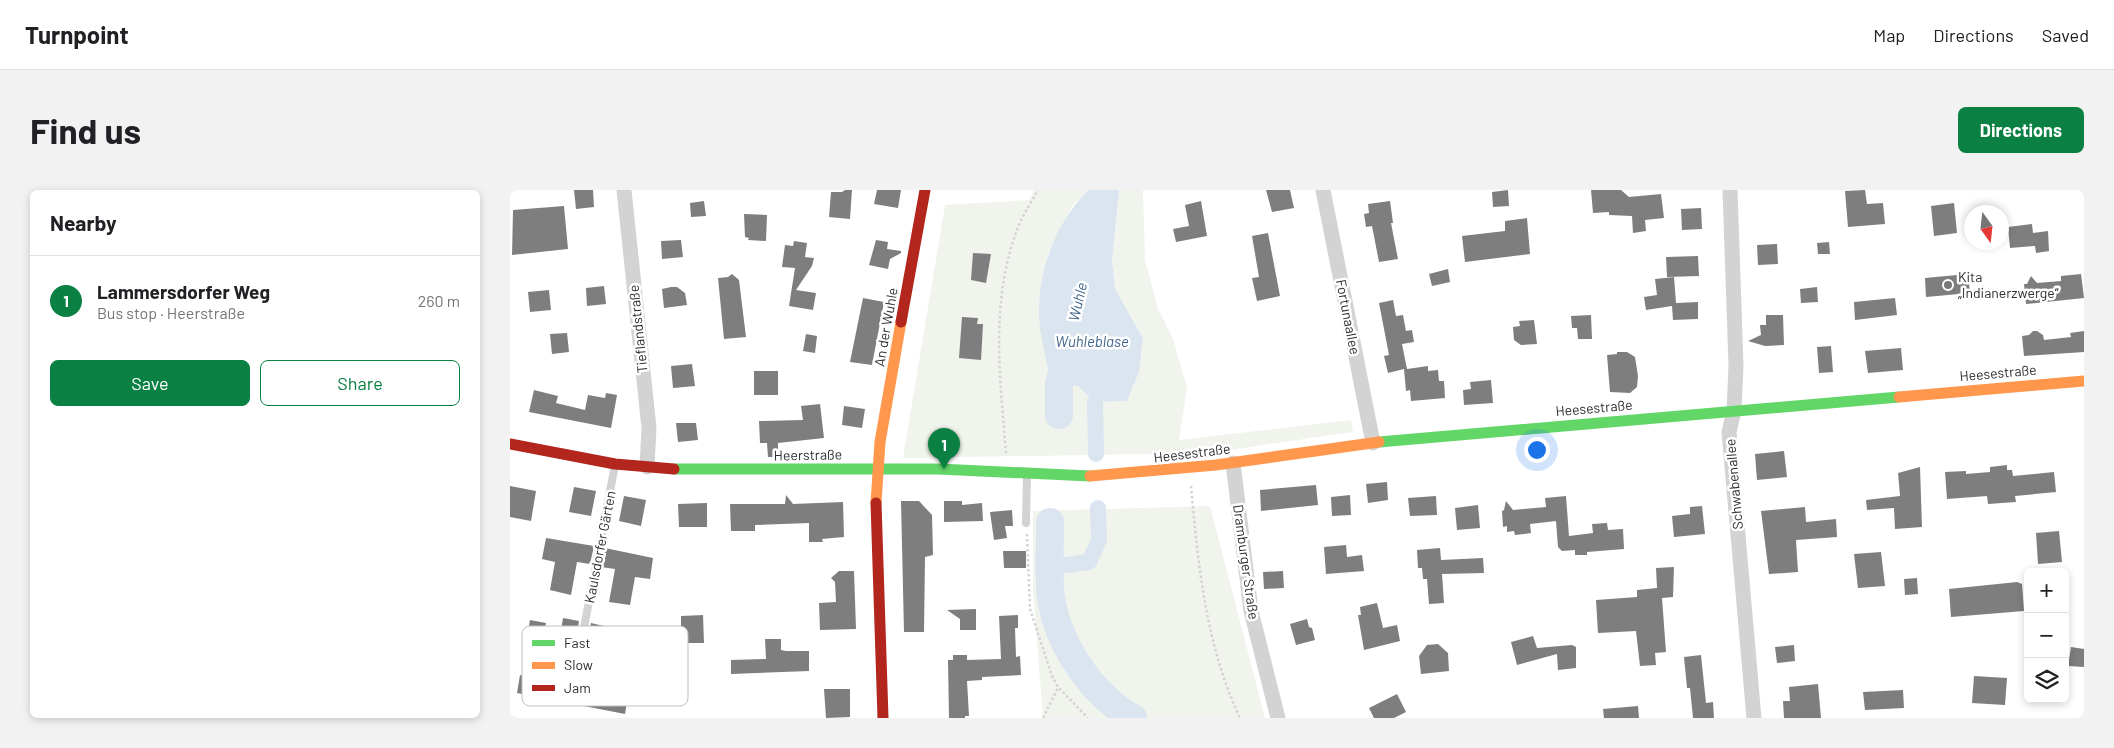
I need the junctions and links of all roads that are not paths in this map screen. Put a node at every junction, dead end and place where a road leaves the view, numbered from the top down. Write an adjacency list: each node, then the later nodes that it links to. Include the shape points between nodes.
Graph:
1 (624, 190): 11 (street, Tieflandstraße, via 649,428)
2 (925, 190): 12 (street, An der Wuhle, via 880,442)
3 (1323, 190): 7 (street, Fortunaallee)
4 (1730, 190): 6 (street, Schwabenallee, via 1736,366)
5 (2084, 381): 6 (street, Heesestraße)
6 (1734, 411): 7 (street, Heesestraße); 19 (street, Schwabenallee, via 1729,432)
7 (1373, 443): 9 (street, Heesestraße)
8 (510, 444): 10 (street, Heerstraße)
9 (1233, 463): 14 (street, Heesestraße); 18 (street, Dramburger Straße, via 1251,612)
10 (615, 464): 11 (street, Heerstraße); 16 (lane, Kaulsdorfer Gärten)
11 (647, 467): 12 (street, Heerstraße, via 680,470)
12 (878, 470): 13 (street, Heerstraße); 17 (street, An der Wuhle)
13 (1027, 472): 14 (street, Heerstraße); 15 (lane)
14 (1108, 475)
15 (1026, 523)
16 (584, 626)
17 (883, 718)
18 (1278, 718)
19 (1754, 718)

